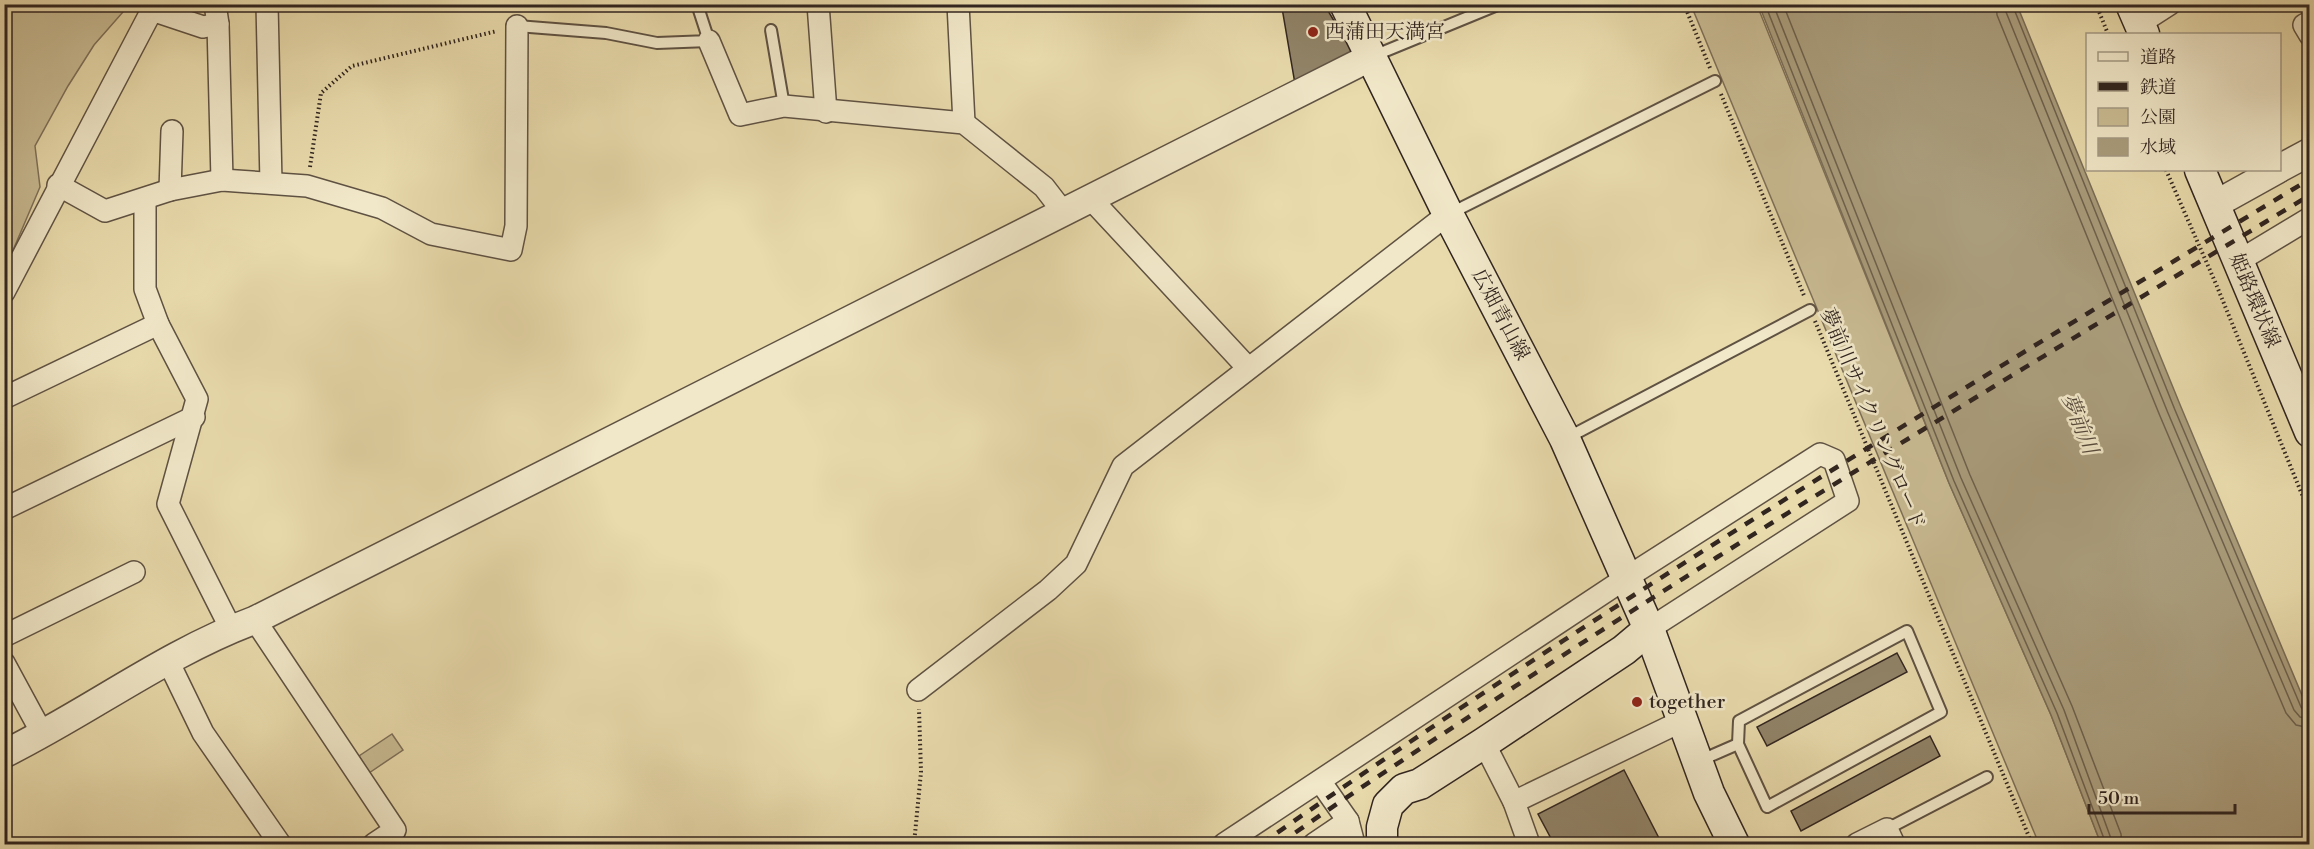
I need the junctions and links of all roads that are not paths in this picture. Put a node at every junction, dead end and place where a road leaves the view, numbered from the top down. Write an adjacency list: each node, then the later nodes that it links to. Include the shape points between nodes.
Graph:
1 (267, 4): 27 (street)
2 (697, 4): 15 (lane)
3 (818, 4): 19 (street)
4 (958, 4): 20 (street)
5 (1346, 4): 16 (main road, 広畑青山線)
6 (1500, 4): 16 (lane)
7 (2170, 4): 10 (street)
8 (153, 7): 9 (street, via 203,27); 28 (street)
9 (216, 14): 26 (street)
10 (2138, 21)
11 (2310, 21): 14 (street, via 2304,25)
12 (517, 26): 15 (lane, via 606,33 657,43); 27 (street, via 516,226 511,250 431,234 382,208 307,186)
13 (771, 30): 18 (lane)
14 (2310, 35)
15 (709, 41): 18 (street, via 740,115)
16 (1371, 57): 30 (street); 34 (main road, 広畑青山線)
17 (1715, 81): 34 (lane)
18 (784, 106): 19 (street)
19 (826, 111): 20 (street)
20 (964, 123): 33 (street, via 1044,187)
21 (172, 131): 29 (street)
22 (2310, 152): 23 (street)
23 (2281, 167)
24 (2200, 171): 32 (main road, 姫路環状線)
25 (2274, 171): 32 (street)
26 (222, 180): 27 (street); 29 (street)
27 (271, 183)
28 (58, 185): 31 (street, via 105,211); 37 (street)
29 (170, 190): 31 (street)
30 (1091, 199): 33 (street); 40 (street)
31 (146, 200): 39 (street, via 145,289)
32 (2214, 205): 36 (main road, 姫路環状線)
33 (1064, 213): 48 (street)
34 (1448, 214): 40 (street); 44 (main road, 広畑青山線)
35 (2310, 218): 36 (street)
36 (2237, 261): 43 (main road, 姫路環状線)
37 (4, 292)
38 (1810, 310): 44 (lane)
39 (158, 324): 41 (street); 42 (street, via 197,399)
40 (1248, 368): 53 (street, via 1123,465 1076,564)
41 (4, 398)
42 (194, 417): 45 (street); 48 (street, via 168,504)
43 (2308, 423)
44 (1565, 439): 47 (main road, 広畑青山線)
45 (4, 509)
46 (134, 572): 50 (street)
47 (1626, 578): 49 (main road, 広畑青山線); 49 (street, via 1820,454 1834,460 1848,501); 61 (street)
48 (243, 625): 51 (street); 67 (street, via 395,830)
49 (1648, 629): 54 (main road, 広畑青山線); 56 (main road, via 1624,650)
50 (4, 636)
51 (168, 661): 55 (street); 66 (street, via 203,733)
52 (4, 663): 55 (street)
53 (918, 690)
54 (1684, 720): 59 (main road, 広畑青山線); 63 (street)
55 (43, 735): 58 (street)
56 (1484, 743): 62 (main road); 63 (street)
57 (1738, 744): 57 (lane, via 1739,721 1907,631 1941,712 1767,807); 59 (lane)
58 (4, 754)
59 (1698, 761): 74 (main road, 広畑青山線)
60 (1987, 777): 65 (lane)
61 (1320, 781): 64 (street); 68 (street)
62 (1420, 784): 71 (main road, via 1404,789 1388,806); 72 (main road, via 1403,809 1397,829)
63 (1514, 802): 73 (street)
64 (1348, 821): 69 (street); 70 (street)
65 (1890, 837): 75 (street)
66 (280, 844)
67 (374, 844)
68 (1224, 844)
69 (1314, 844)
70 (1354, 844)
71 (1382, 844)
72 (1400, 844)
73 (1529, 844)
74 (1734, 844)
75 (1857, 844)

